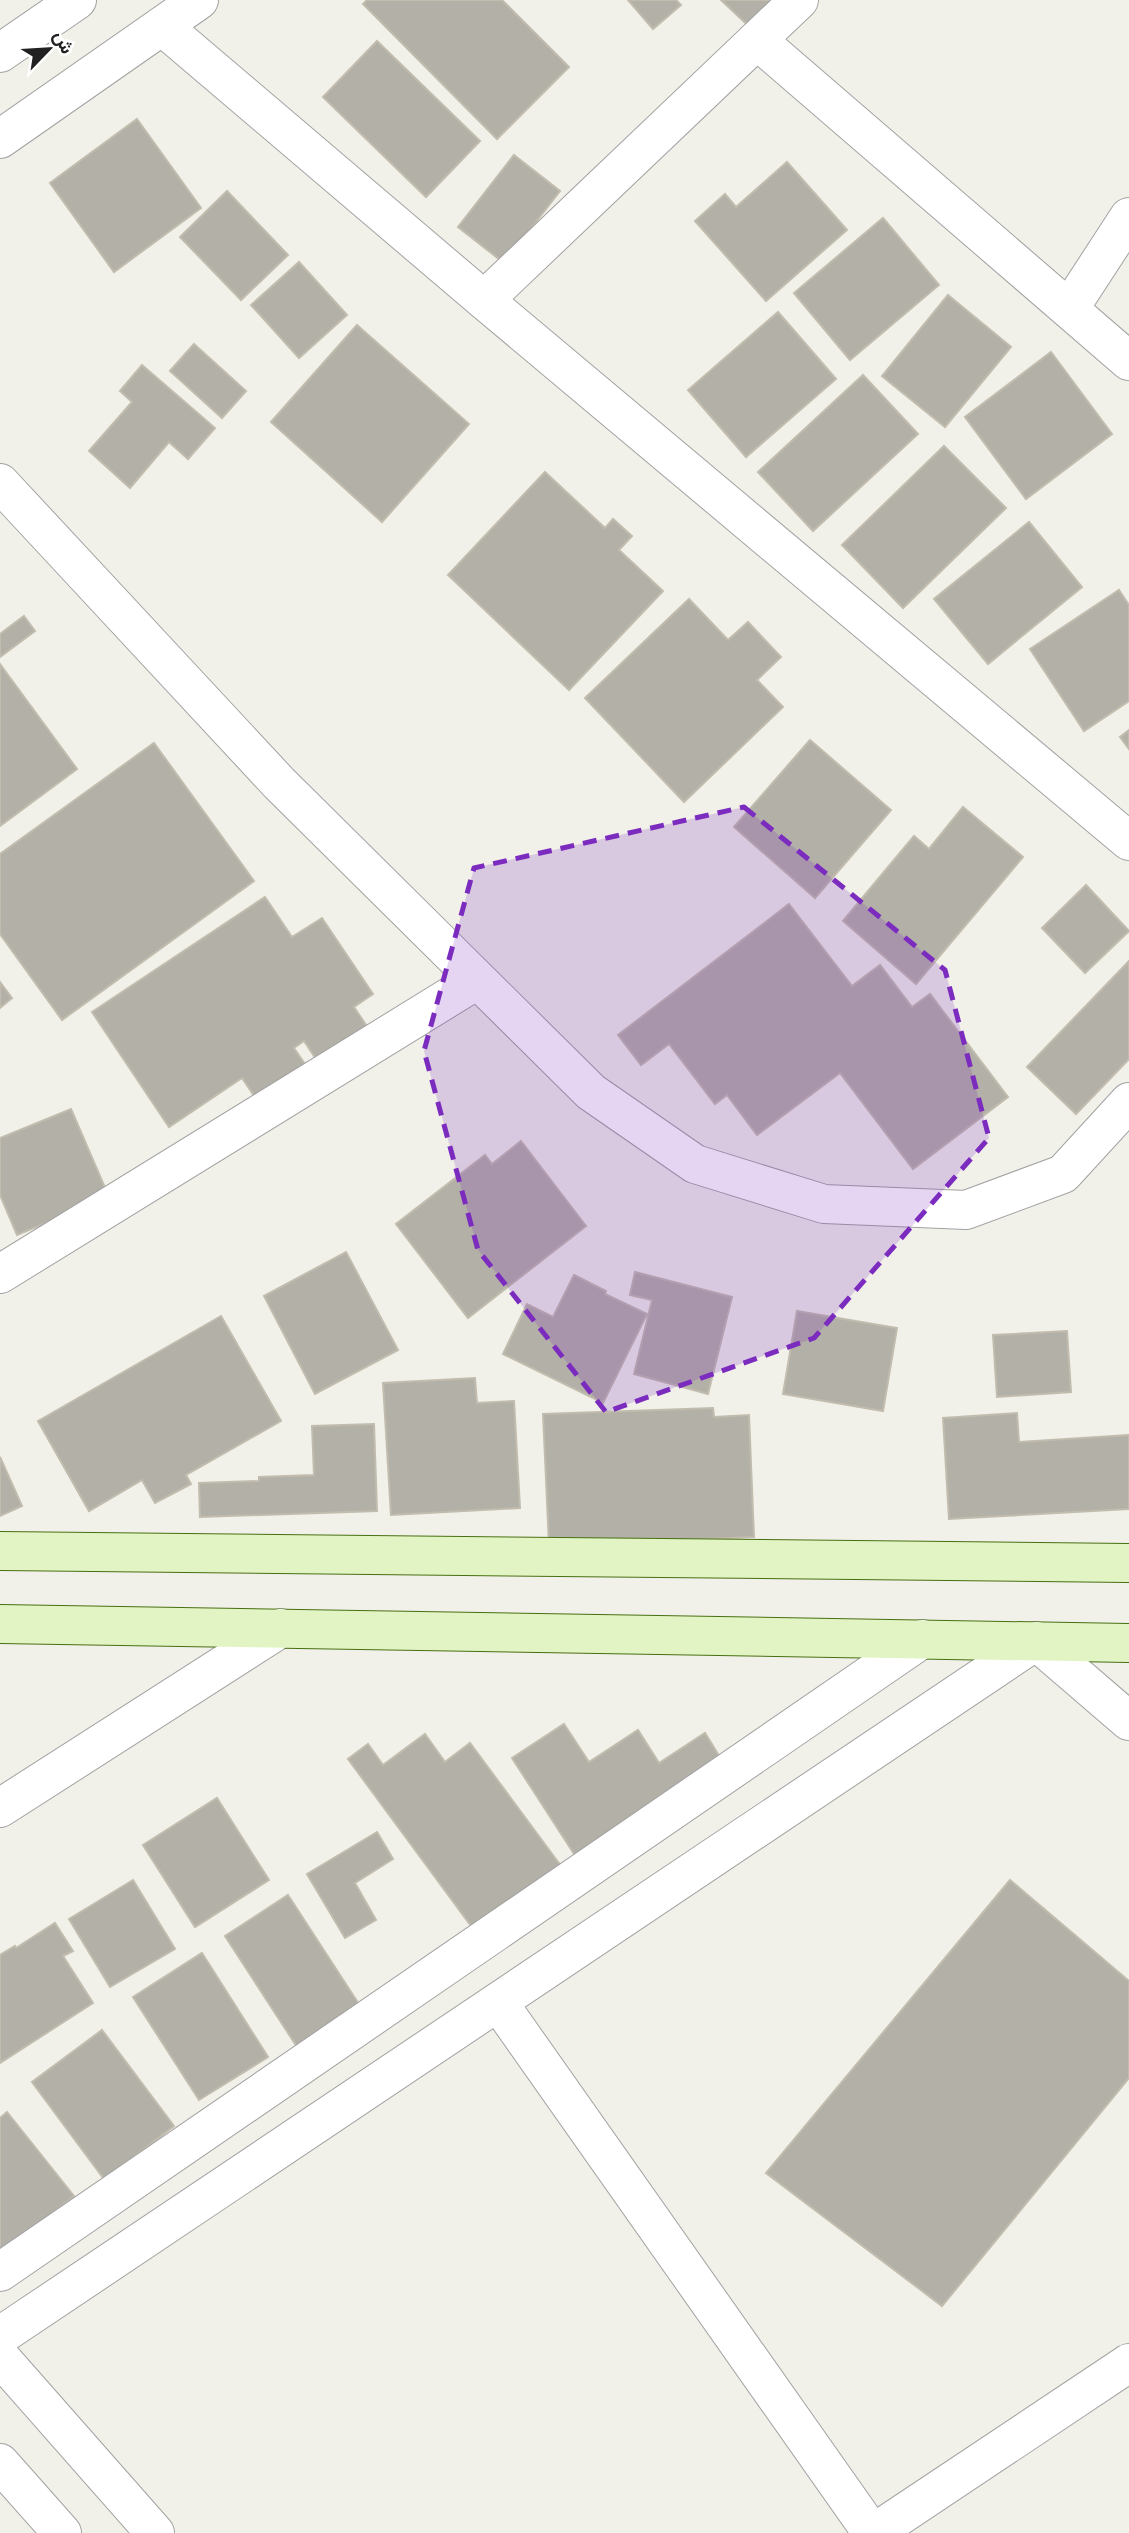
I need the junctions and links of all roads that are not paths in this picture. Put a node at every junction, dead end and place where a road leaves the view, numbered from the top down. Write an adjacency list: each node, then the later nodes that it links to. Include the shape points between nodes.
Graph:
1 (77, 0): 6 (street)
2 (199, 0): 4 (street)
3 (799, 0): 5 (street)
4 (162, 26): 7 (street); 9 (street)
5 (757, 40): 9 (street); 10 (street)
6 (0, 53)
7 (0, 139)
8 (1129, 217): 10 (street)
9 (484, 300): 13 (street)
10 (1069, 309): 11 (street)
11 (1129, 361)
12 (0, 483): 14 (street, via 279,783)
13 (1129, 841)
14 (477, 980): 15 (street, via 591,1092 695,1164 824,1204 966,1210 1063,1174); 16 (street)
15 (1129, 1102)
16 (0, 1274)
17 (0, 1551): 18 (street)
18 (1129, 1563)
19 (0, 1624): 20 (street)
20 (281, 1628): 21 (street); 25 (street)
21 (922, 1639): 22 (street); 27 (street)
22 (1036, 1641): 23 (street); 24 (street); 26 (street)
23 (1129, 1643)
24 (1129, 1721)
25 (0, 1808)
26 (498, 2002): 28 (street); 34 (street)
27 (0, 2272)
28 (0, 2336)
29 (0, 2357): 33 (street)
30 (1129, 2363): 34 (street)
31 (0, 2463): 32 (street)
32 (62, 2533)
33 (155, 2533)
34 (873, 2533)

